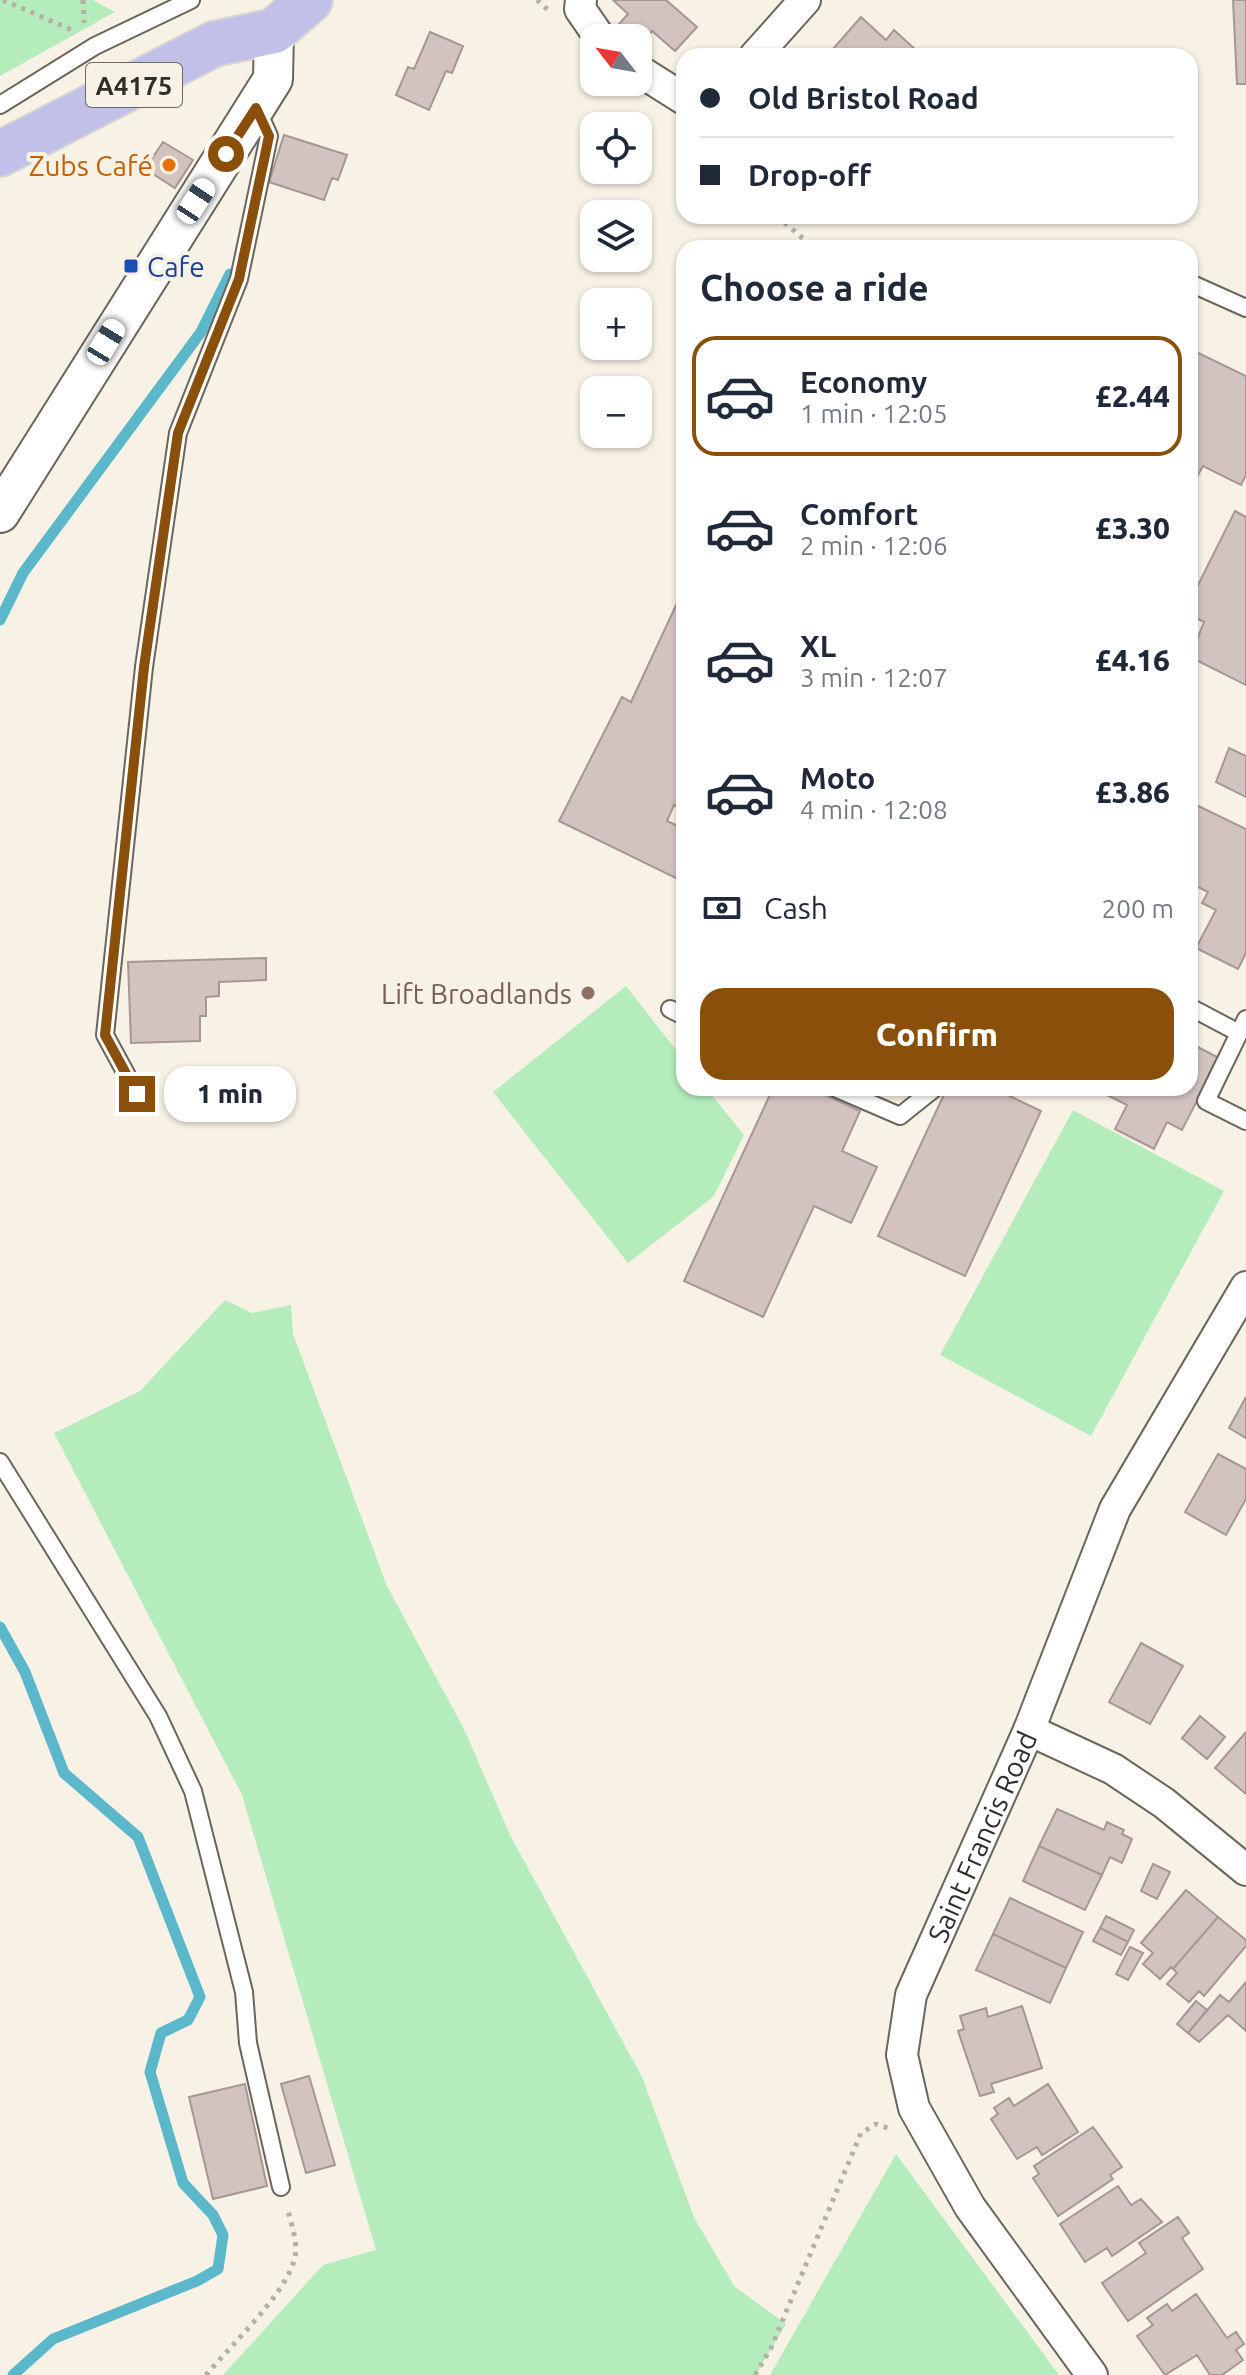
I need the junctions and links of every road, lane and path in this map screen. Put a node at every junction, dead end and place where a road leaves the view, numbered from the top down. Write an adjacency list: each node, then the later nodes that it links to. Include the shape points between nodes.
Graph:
1 (3, 0): 2 (path, via 84,36)
2 (83, 0)
3 (191, 0): 12 (lane, via 95,46)
4 (310, 0): 8 (main road, A4175)
5 (581, 0): 7 (street, via 580,9)
6 (805, 0): 9 (street)
7 (590, 24)
8 (274, 31): 13 (street, via 273,79); 14 (main road, A4175, via 214,44)
9 (762, 48)
10 (652, 79): 11 (street)
11 (676, 94)
12 (0, 105)
13 (256, 108): 19 (street); 22 (lane, via 269,136 239,279 178,433 144,667 105,1035)
14 (0, 154)
15 (786, 224): 16 (path)
16 (805, 240)
17 (1198, 287): 18 (lane)
18 (1246, 308)
19 (0, 513)
20 (1198, 1010): 21 (lane)
21 (1243, 1026): 25 (lane, via 1206,1101)
22 (137, 1094)
23 (854, 1096): 24 (lane, via 900,1116)
24 (925, 1096)
25 (1246, 1121)
26 (1246, 1287): 28 (street, Saint Francis Road, via 1115,1509)
27 (0, 1462): 31 (lane, via 158,1716 193,1791 244,1992 248,2043)
28 (1029, 1730): 29 (street, via 1113,1769); 30 (street, Saint Francis Road, via 911,1995 902,2055)
29 (1246, 1870)
30 (914, 2108): 33 (path, via 893,2129 876,2124 861,2133); 34 (street, Saint Francis Road, via 970,2207)
31 (281, 2187): 32 (path, via 295,2259 281,2285)
32 (206, 2375)
33 (755, 2375)
34 (1092, 2375)

